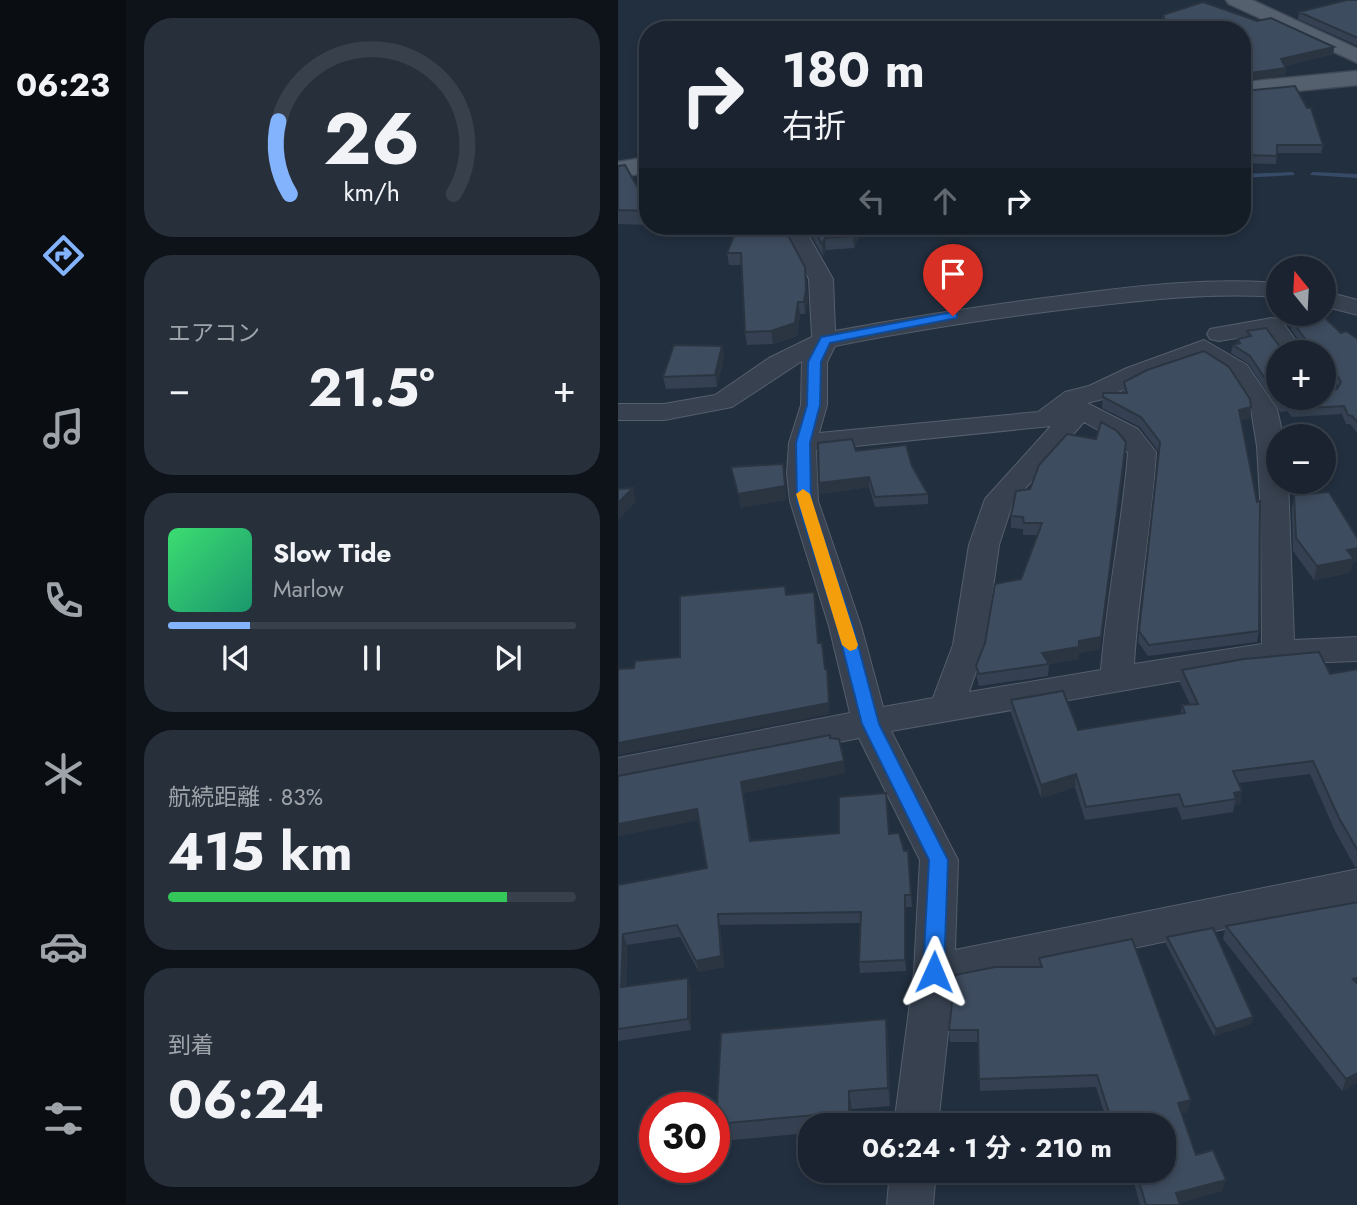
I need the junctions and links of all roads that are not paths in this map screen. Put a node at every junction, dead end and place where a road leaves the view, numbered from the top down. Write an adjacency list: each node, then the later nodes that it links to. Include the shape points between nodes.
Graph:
1 (1236, 0): 2 (main road)
2 (1357, 57)
3 (1357, 78): 4 (main road)
4 (1251, 88)
5 (639, 166): 6 (main road)
6 (618, 170)
7 (795, 235): 14 (street, via 821,279 819,325)
8 (1266, 289): 14 (street, via 1225,286 1071,300)
9 (1357, 290): 10 (street)
10 (1336, 291)
11 (1336, 302): 12 (street)
12 (1357, 308)
13 (1266, 316): 16 (street, via 1231,323)
14 (825, 340): 18 (street, via 778,363 723,401 664,412); 19 (street, via 815,362 814,405)
15 (1283, 340): 16 (street, via 1272,324)
16 (1212, 341): 17 (street, via 1136,373); 21 (street, via 1264,409 1276,516)
17 (1089, 401): 19 (street, via 1074,397 1044,419); 22 (street, via 1142,452); 23 (street, via 999,499 984,545 969,645)
18 (618, 412)
19 (803, 443): 24 (street, via 804,501)
20 (1357, 649): 21 (street)
21 (1278, 654): 22 (street)
22 (1117, 679): 23 (street)
23 (947, 706): 24 (street)
24 (871, 724): 25 (street); 27 (street, via 939,860)
25 (618, 772)
26 (1357, 885): 27 (street)
27 (934, 972): 28 (street)
28 (917, 1113)
29 (912, 1183): 30 (street)
30 (910, 1205)

